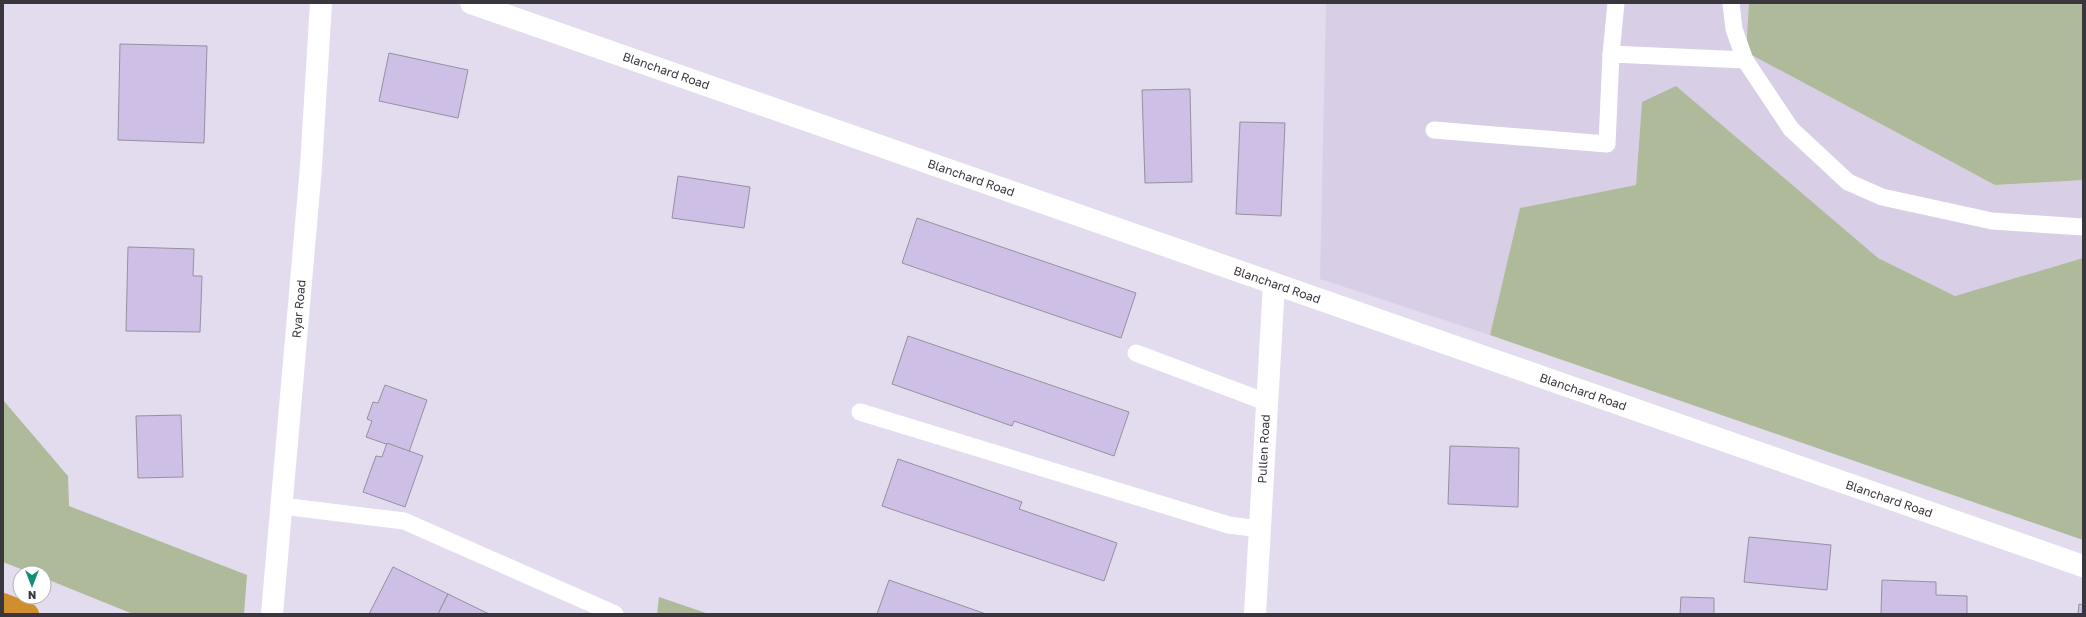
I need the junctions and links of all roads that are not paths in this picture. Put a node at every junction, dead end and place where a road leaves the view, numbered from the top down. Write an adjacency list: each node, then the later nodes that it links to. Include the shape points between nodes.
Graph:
1 (321, 3): 13 (street, Ryar Road, via 310,175)
2 (471, 3): 9 (street, Blanchard Road)
3 (1616, 3): 5 (lane)
4 (1731, 3): 6 (lane, via 1734,29)
5 (1611, 54): 6 (lane); 7 (lane, via 1607,144)
6 (1745, 60): 8 (lane, via 1791,129 1848,182 1882,197 1992,221)
7 (1434, 130)
8 (2083, 227)
9 (1274, 284): 11 (street, Pullen Road); 15 (street, Blanchard Road)
10 (1136, 353): 11 (lane)
11 (1266, 402): 14 (street, Pullen Road)
12 (860, 412): 14 (lane, via 1229,526)
13 (282, 506): 18 (street, Ryar Road); 19 (lane, via 404,521)
14 (1260, 529): 20 (street, Pullen Road)
15 (2083, 566)
16 (3, 604): 17 (highway)
17 (28, 614)
18 (272, 614)
19 (615, 614)
20 (1255, 614)

